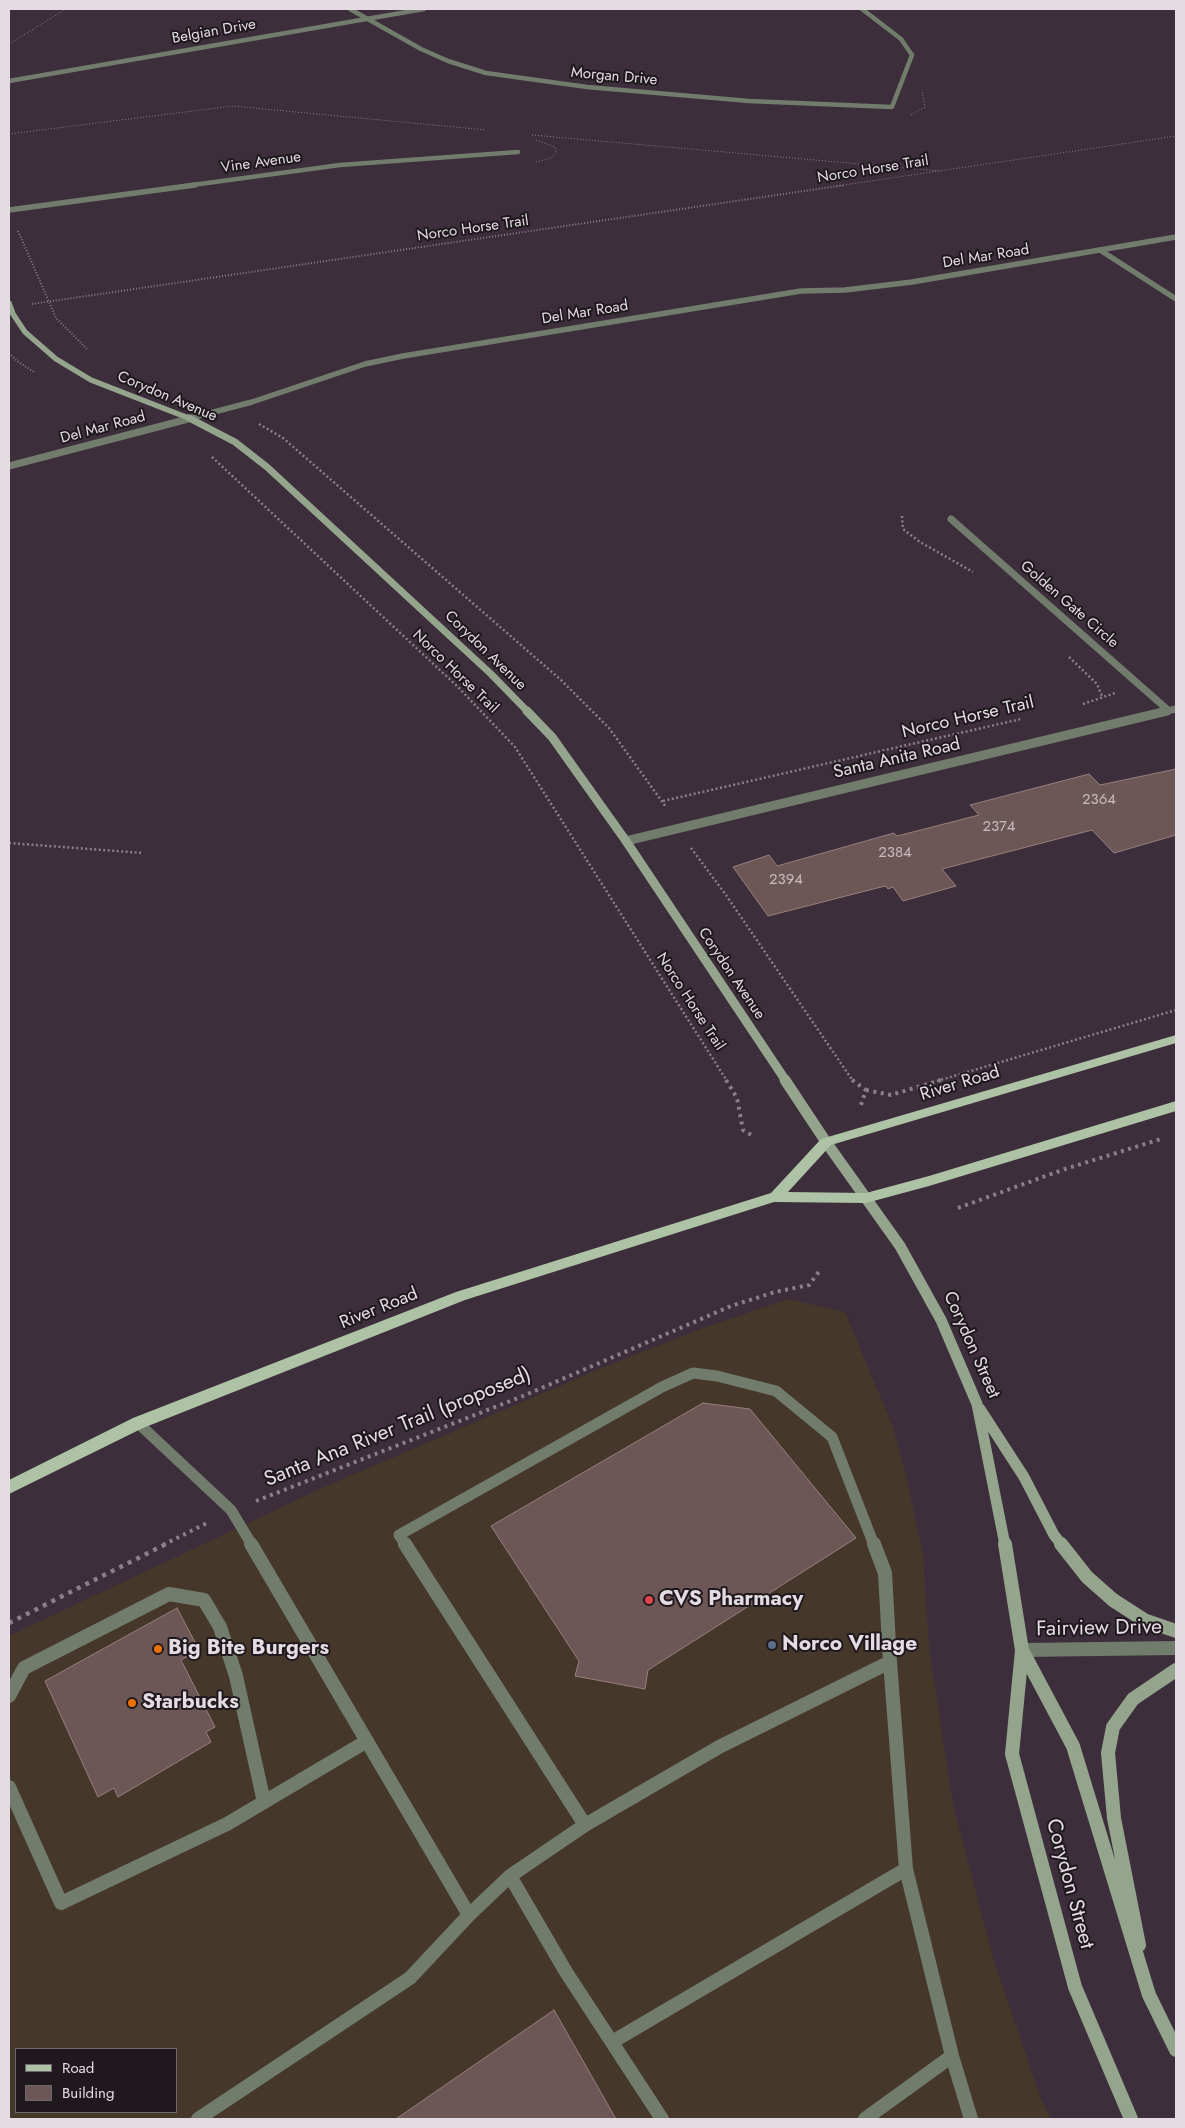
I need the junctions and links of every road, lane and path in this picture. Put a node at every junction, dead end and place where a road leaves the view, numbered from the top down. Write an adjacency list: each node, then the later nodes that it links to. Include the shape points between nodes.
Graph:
1 (66, 9): 6 (path)
2 (350, 9): 5 (street, Morgan Drive)
3 (424, 9): 5 (street, Belgian Drive)
4 (862, 9): 5 (street, Morgan Drive, via 901,40 912,56 892,107 749,101 587,87 486,73 421,49)
5 (366, 18): 7 (street, Belgian Drive)
6 (9, 44)
7 (9, 81)
8 (493, 131): 9 (path, via 233,106)
9 (9, 134)
10 (1176, 136): 13 (path, Norco Horse Trail)
11 (534, 139): 13 (path, Norco Horse Trail, via 532,135)
12 (518, 152): 14 (street, Vine Avenue, via 340,165)
13 (939, 171): 18 (path, Norco Horse Trail)
14 (9, 210)
15 (1176, 237): 16 (street, Del Mar Road)
16 (1100, 250): 17 (street); 21 (street, Del Mar Road, via 912,282 845,290 802,291 403,356 364,364 252,402)
17 (1176, 299)
18 (10, 305): 21 (main road, Corydon Avenue, via 25,332 56,359 92,380)
19 (9, 352): 20 (path)
20 (38, 375)
21 (188, 418): 23 (street, Del Mar Road); 34 (main road, Corydon Avenue, via 235,442 267,467 491,674 552,738)
22 (208, 454): 41 (path, Norco Horse Trail, via 458,687 515,747 737,1098 743,1130)
23 (9, 466)
24 (902, 516): 26 (path, via 903,529)
25 (950, 519): 28 (street, Golden Gate Circle)
26 (977, 574)
27 (1062, 651): 29 (path, via 1097,684)
28 (1142, 686): 29 (path); 31 (street, Golden Gate Circle)
29 (1102, 696): 30 (path)
30 (1079, 706)
31 (1173, 710): 34 (street, Santa Anita Road)
32 (1026, 718): 33 (path, Norco Horse Trail)
33 (663, 801)
34 (626, 841): 43 (main road, Corydon Avenue)
35 (9, 843): 36 (path)
36 (143, 853)
37 (1176, 1010): 39 (path, via 890,1095)
38 (1176, 1039): 43 (main road, River Road)
39 (866, 1090)
40 (1176, 1106): 45 (main road, River Road)
41 (753, 1136)
42 (1168, 1136): 46 (path)
43 (826, 1142): 44 (main road); 45 (main road, Corydon Street)
44 (776, 1196): 45 (main road, River Road); 49 (main road, River Road, via 461,1296)
45 (866, 1198): 48 (main road, Corydon Street, via 900,1246 941,1320)
46 (958, 1208)
47 (820, 1270): 51 (path, Santa Ana River Trail (proposed), via 809,1285 731,1306 523,1396)
48 (977, 1404): 53 (main road, via 1024,1478 1054,1535 1087,1576 1113,1600 1144,1620); 55 (main road, Corydon Street, via 1001,1518)
49 (138, 1424): 50 (main road, River Road); 51 (street)
50 (9, 1487)
51 (231, 1510): 52 (path, Santa Ana River Trail (proposed)); 59 (street)
52 (9, 1623)
53 (1176, 1631)
54 (1176, 1648): 55 (street, Fairview Drive)
55 (1022, 1650): 66 (main road, Corydon Street, via 1073,1746); 74 (main road, Corydon Street, via 1012,1754 1075,1987)
56 (890, 1662): 62 (street, via 719,1747); 62 (street, via 886,1573 832,1437 776,1391 693,1373 662,1387 398,1535); 63 (street)
57 (1176, 1670): 66 (main road, via 1132,1699 1113,1727 1108,1753 1114,1818)
58 (9, 1696): 61 (street, via 24,1668 170,1594 204,1600 220,1627 236,1676)
59 (367, 1741): 61 (street); 65 (street)
60 (9, 1787): 61 (street, via 61,1903 227,1824)
61 (264, 1802)
62 (585, 1825): 64 (street)
63 (906, 1869): 67 (street); 69 (street)
64 (510, 1876): 65 (street); 67 (street, via 566,1972)
65 (469, 1915): 70 (street, via 410,1978)
66 (1149, 1995): 68 (main road, Corydon Street)
67 (612, 2042): 71 (street)
68 (1176, 2050)
69 (952, 2056): 72 (street); 73 (street)
70 (198, 2119)
71 (662, 2119)
72 (865, 2119)
73 (971, 2119)
74 (1131, 2119)

